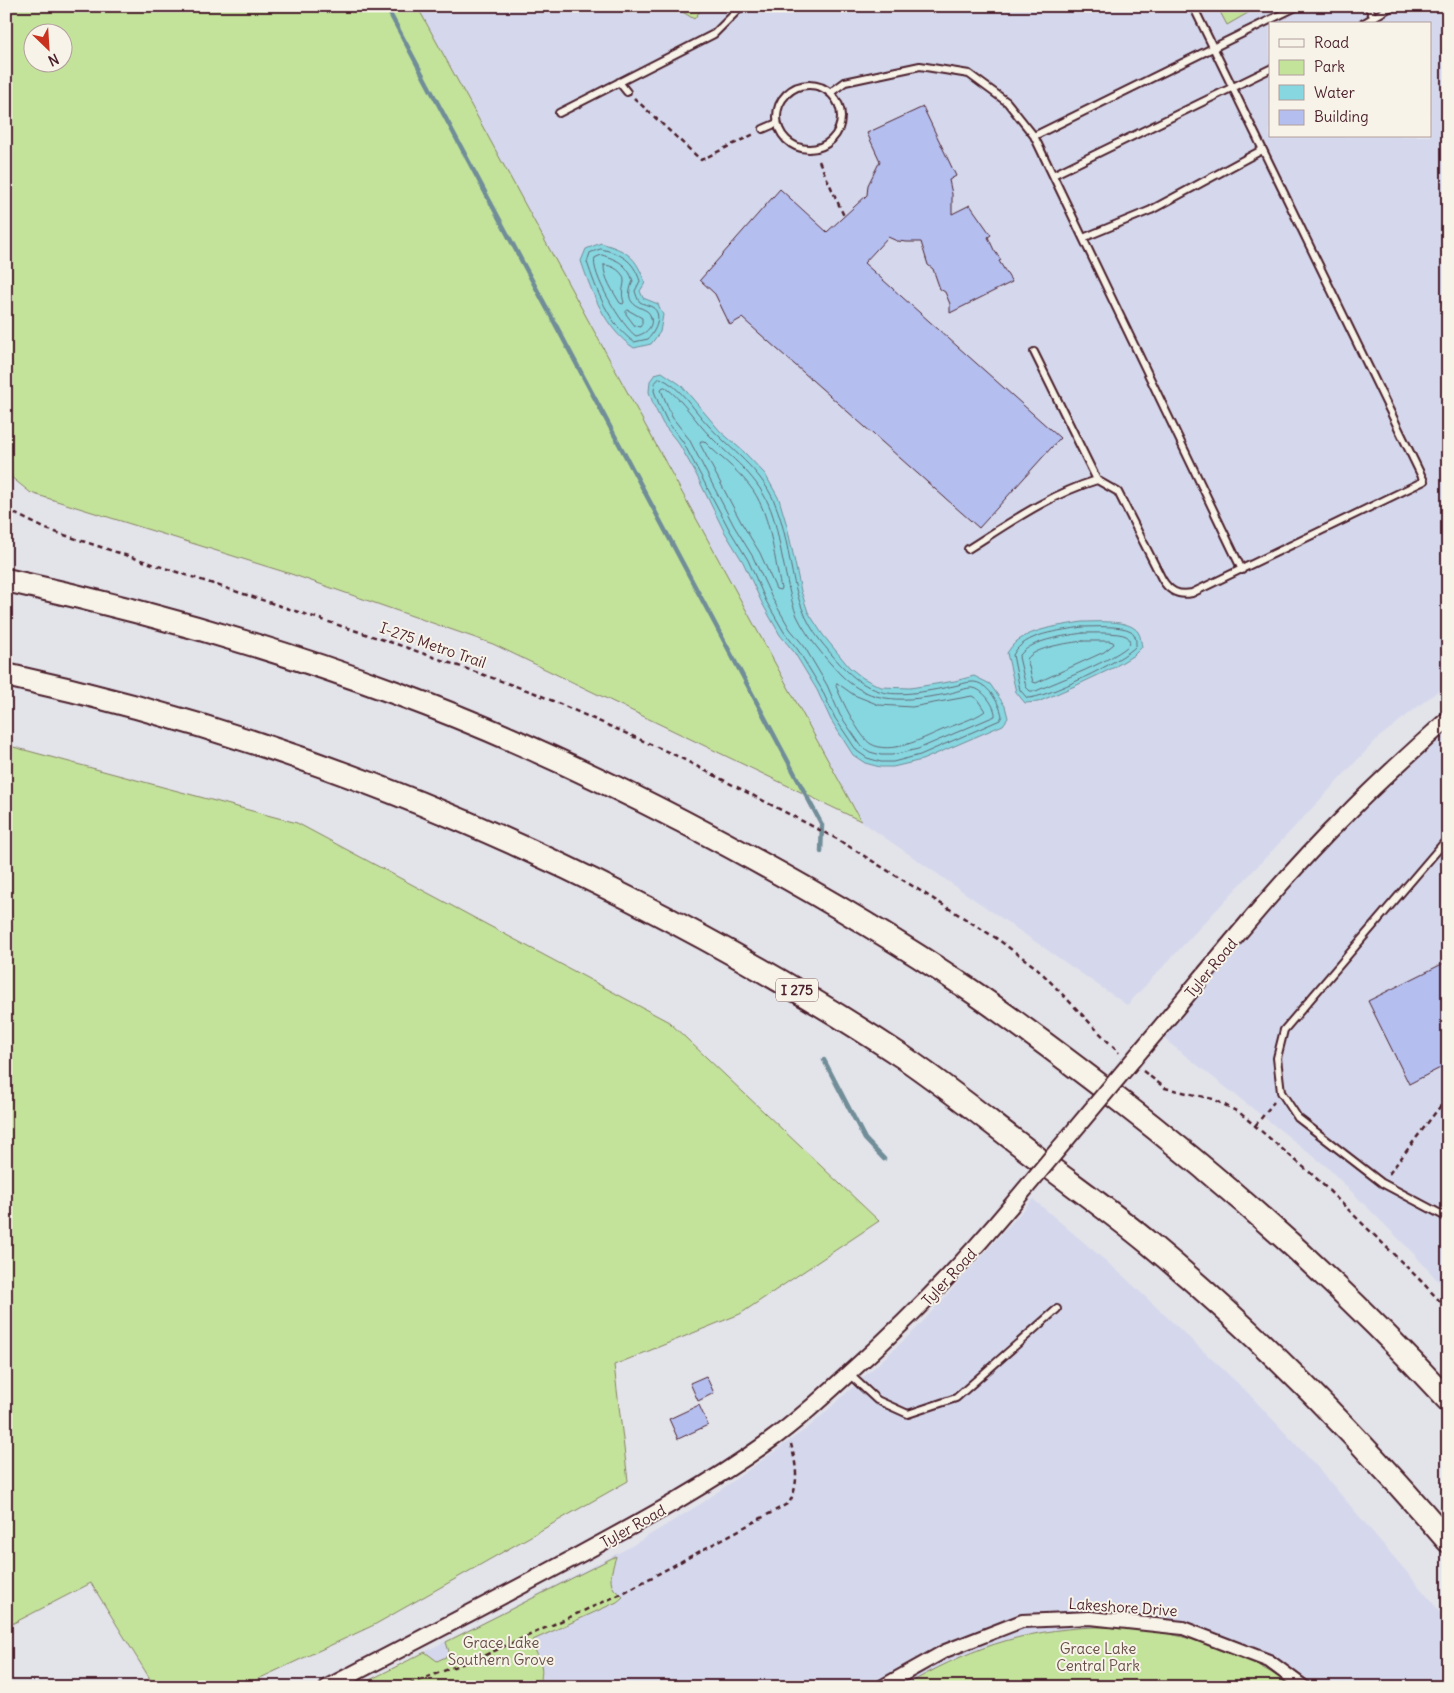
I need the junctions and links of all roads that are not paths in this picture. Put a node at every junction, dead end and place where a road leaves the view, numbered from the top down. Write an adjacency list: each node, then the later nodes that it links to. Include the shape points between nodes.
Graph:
1 (742, 6): 10 (lane, via 714,34)
2 (1193, 6): 8 (lane)
3 (1298, 6): 8 (lane)
4 (1368, 6): 6 (lane)
5 (1393, 6): 6 (lane)
6 (1374, 18): 7 (lane)
7 (1366, 22)
8 (1213, 48): 11 (lane); 17 (lane)
9 (1269, 70): 11 (lane)
10 (619, 82): 12 (lane); 14 (lane)
11 (1232, 88): 18 (lane); 19 (lane)
12 (627, 92)
13 (830, 93): 15 (lane, via 812,86 793,90 780,104); 15 (lane, via 840,109 840,118 839,128 828,143 811,149 793,145 780,132); 17 (lane, via 845,82 920,66 969,74 1007,102)
14 (559, 113)
15 (777, 123): 16 (lane)
16 (764, 129)
17 (1034, 136): 19 (lane)
18 (1262, 150): 20 (lane, via 1151,210); 24 (lane, via 1424,482)
19 (1053, 175): 20 (lane)
20 (1083, 238): 24 (lane)
21 (1034, 352): 22 (lane)
22 (1097, 480): 23 (lane, via 1039,505); 24 (lane, via 1118,492 1171,591 1192,593)
23 (968, 549)
24 (1242, 570)
25 (6, 580): 32 (highway, via 152,614 227,636 318,665 479,725 616,787 821,897 981,997 1160,1132 1334,1284)
26 (6, 675): 33 (highway, I 275, via 114,700 197,724 362,780 531,850 767,971 906,1059 1149,1243 1311,1392)
27 (1448, 719): 31 (street, Tyler Road, bridge, via 1367,794 1302,862 972,1252)
28 (1448, 838): 29 (lane, via 1284,1030 1277,1058 1281,1092 1298,1118 1382,1183)
29 (1448, 1218)
30 (1057, 1309): 31 (lane, via 956,1398 908,1414 877,1400)
31 (849, 1374): 34 (street, Tyler Road, via 787,1428 667,1508)
32 (1448, 1400)
33 (1448, 1540)
34 (328, 1687)
35 (881, 1687): 36 (street, Lakeshore Drive, via 945,1651 1022,1621 1090,1618 1184,1628 1268,1661)
36 (1304, 1687)

